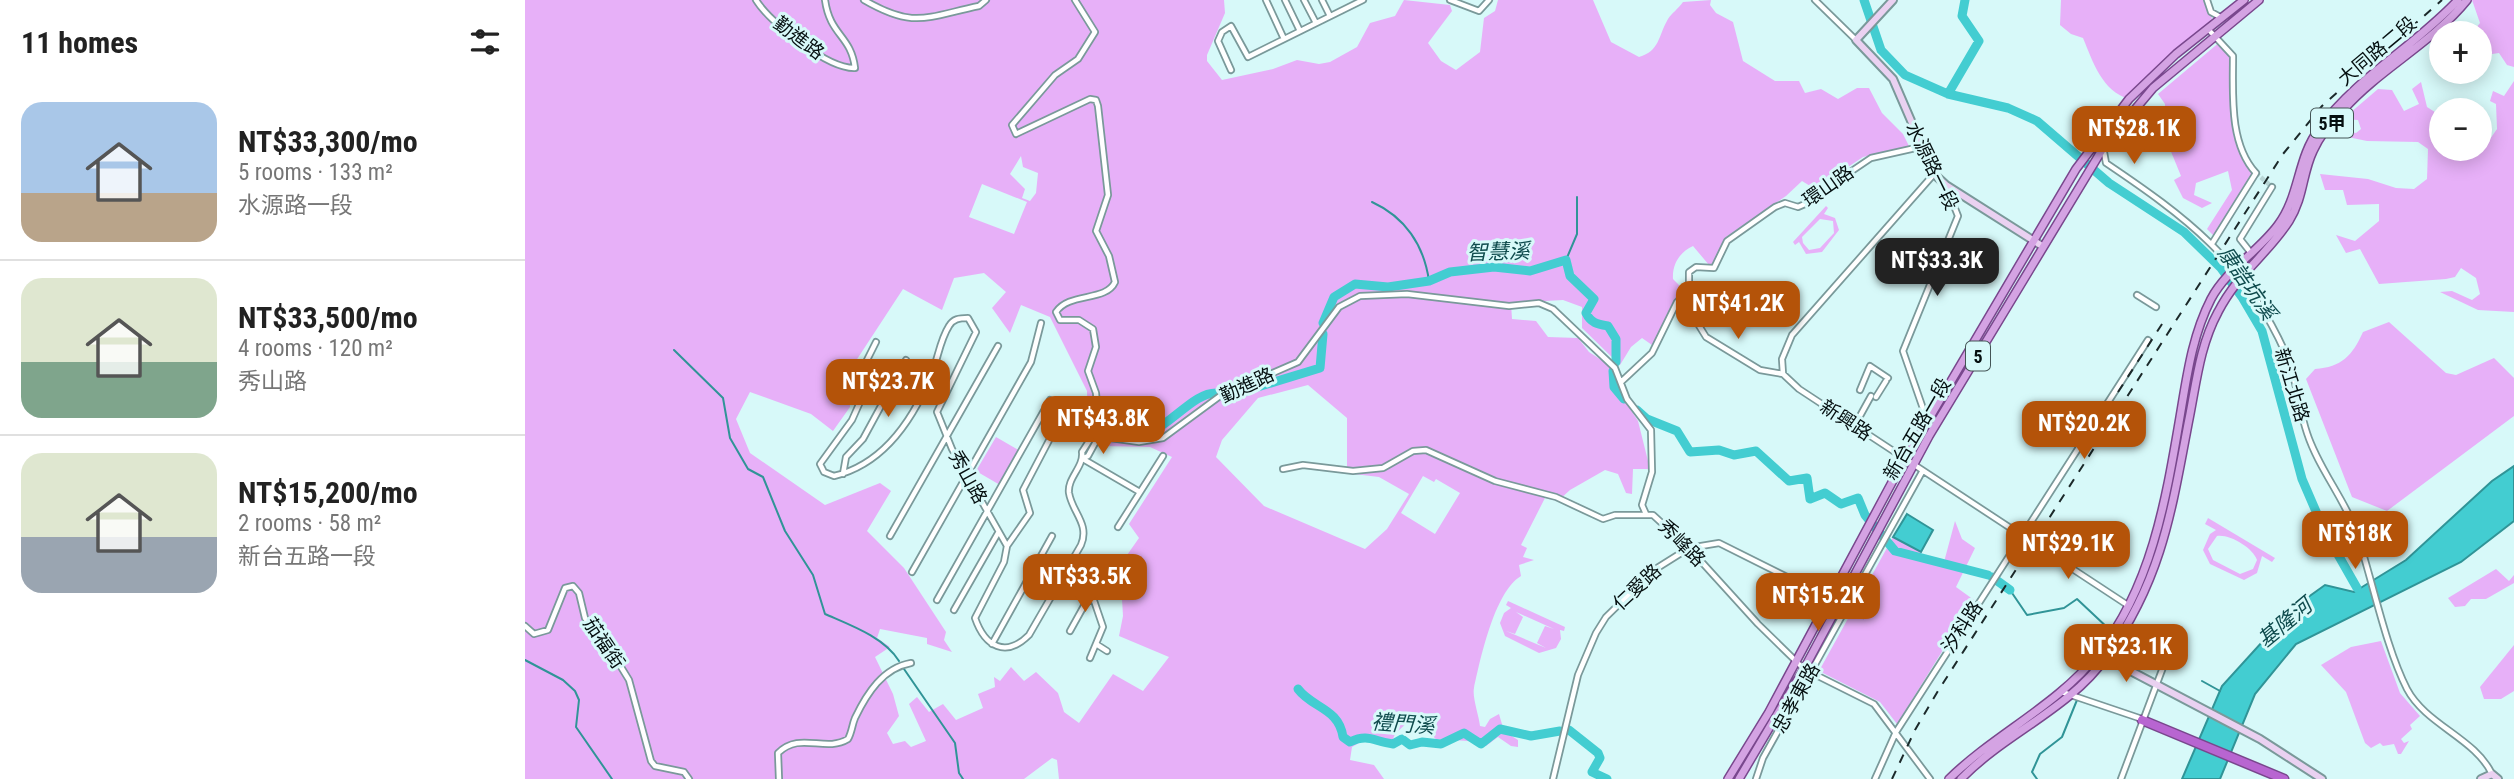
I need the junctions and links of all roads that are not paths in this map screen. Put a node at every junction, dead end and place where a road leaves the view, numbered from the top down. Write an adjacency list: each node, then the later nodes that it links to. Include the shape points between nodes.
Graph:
1 (756, 0): 2 (street, 勤進路, via 813,52 855,68 852,50 831,24)
2 (825, 0)
3 (864, 0): 4 (street, via 910,20 979,6)
4 (986, 0)
5 (1075, 0): 57 (street, via 1095,32 1078,59 1045,84 1012,125 1016,134 1090,99 1098,106 1108,195 1096,231 1115,282 1107,291 1072,300 1056,312 1060,320 1079,320 1093,329 1096,347 1088,371 1099,404)
6 (1266, 0): 28 (street)
7 (1285, 0): 26 (street)
8 (1304, 0): 24 (street)
9 (1322, 0): 22 (street)
10 (1342, 0): 21 (street)
11 (1363, 0): 21 (street)
12 (1450, 0): 13 (street, via 1479,11)
13 (1489, 0)
14 (1815, 0): 29 (street)
15 (1893, 0): 29 (street)
16 (2207, 0): 23 (street, via 2211,12)
17 (2244, 0): 23 (main road, 新台五路一段 / 5)
18 (2259, 0): 25 (main road, 新台五路一段 / 5)
19 (2458, 0): 39 (main road, 大同路二段 / 5甲, via 2337,106 2308,146 2291,205)
20 (2467, 0): 41 (main road, 大同路二段 / 5甲, via 2431,36 2361,91 2326,130 2313,151 2290,218)
21 (1346, 8): 22 (street)
22 (1330, 16): 24 (street)
23 (2222, 18): 25 (main road); 27 (main road, 新台五路一段 / 5)
24 (1316, 23): 26 (street)
25 (2227, 25): 27 (main road, 新台五路一段 / 5)
26 (1300, 31): 28 (street)
27 (2211, 32): 31 (main road, 新台五路一段 / 5, via 2129,99); 33 (main road, 新台五路一段 / 5, via 2153,88); 37 (street, via 2233,56 2233,105 2242,155 2256,173)
28 (1285, 39): 30 (street, via 1248,57 1231,26 1224,30 1217,41)
29 (1856, 40): 32 (street, 水源路一段, via 1893,79)
30 (1231, 70)
31 (2097, 138): 33 (main road); 38 (main road, 新台五路一段 / 5)
32 (1920, 147): 34 (street, 水源路一段); 51 (street, 環山路, via 1871,158 1820,188 1805,204 1775,207 1731,237 1714,268 1696,267 1689,272 1689,290 1677,302 1652,354)
33 (2102, 149): 37 (street, 新江北路, via 2106,163); 38 (main road, 新台五路一段 / 5)
34 (1934, 174): 35 (street, 水源路一段); 50 (street, via 1792,335 1782,359)
35 (1945, 185): 38 (street); 54 (street, 水源路一段, via 1958,216 1903,351)
36 (2272, 187): 39 (street, via 2240,239)
37 (2213, 242): 40 (street, 新江北路)
38 (2038, 244): 54 (main road, 新台五路一段 / 5); 62 (main road, 新台五路一段 / 5)
39 (2251, 253): 40 (main road, 大同路二段 / 5甲)
40 (2233, 268): 41 (street, 新江北路); 67 (main road, 5甲, via 2217,291 2192,351)
41 (2239, 276): 68 (main road, 5甲, via 2201,354); 105 (street, 新江北路, via 2285,352 2307,434 2346,505 2407,689 2486,761)
42 (2137, 295): 44 (street)
43 (1712, 300): 50 (street, 新興路, via 1698,324 1700,330 1760,370)
44 (2156, 307)
45 (1041, 323): 65 (street, via 1031,362)
46 (2148, 340): 76 (street, 汐科路)
47 (876, 342): 66 (street, via 859,376 860,402 820,464 824,472)
48 (998, 346): 58 (street)
49 (906, 360): 66 (street, via 863,439 846,457)
50 (1783, 374): 55 (street, 新興路)
51 (1621, 382): 57 (street, 勤進路, via 1615,368 1548,305 1509,306 1385,293 1360,296 1339,307 1298,362 1226,393 1163,438 1110,440); 71 (street, 勤進路, via 1633,410 1651,430 1652,472 1642,505)
52 (1860, 390): 55 (street, via 1870,366 1887,379)
53 (1050, 400): 70 (street)
54 (1927, 420): 61 (main road, 新台五路一段 / 5)
55 (1855, 425): 61 (street, 新興路)
56 (1056, 427): 77 (street, via 1023,490 1030,513)
57 (1100, 433): 60 (street, via 1091,438)
58 (946, 437): 65 (street, 秀山路); 66 (street, 秀山路, via 937,412 975,339 968,318 949,325 932,374 897,436 888,447); 74 (street)
59 (1163, 456): 69 (street)
60 (1083, 459): 69 (street); 80 (street, via 1069,492 1085,536)
61 (1905, 459): 62 (street, 新興路); 83 (main road, 新台五路一段 / 5)
62 (1913, 466): 64 (street, 新興路); 83 (main road, 新台五路一段 / 5)
63 (1283, 470): 71 (street, 秀峰路, via 1303,465 1353,471 1383,468 1413,451 1426,450 1495,481 1556,497 1603,519)
64 (1922, 472): 76 (street, 新興路); 84 (street, 忠孝東路)
65 (967, 473): 70 (street, 秀山路); 79 (street)
66 (843, 474)
67 (2168, 480): 68 (main road); 85 (main road, 5甲, via 2152,552)
68 (2178, 480): 85 (main road, 5甲, via 2156,570)
69 (1138, 491): 72 (street)
70 (988, 513): 73 (street, 秀山路); 82 (street)
71 (1646, 514): 78 (street, 秀峰路, via 1662,522)
72 (1118, 527)
73 (999, 532): 77 (street, 秀山路); 86 (street)
74 (890, 536)
75 (1052, 536): 92 (street)
76 (2020, 536): 85 (street, 新興路); 103 (street, 汐科路)
77 (1007, 546): 92 (street, via 1004,562 975,618 981,635)
78 (1689, 548): 83 (street, 仁愛路, via 1719,544); 96 (street, 秀峰路); 108 (street, 仁愛路, via 1654,570 1612,610 1596,634 1578,675)
79 (912, 572)
80 (1065, 573): 81 (street, via 1089,586); 92 (street, via 1019,645)
81 (1093, 597): 90 (street); 91 (street, via 1103,627)
82 (937, 600)
83 (1834, 600): 84 (street, 仁愛路); 96 (main road, 5); 99 (main road, 5)
84 (1847, 606): 87 (street, 仁愛路); 99 (street, 忠孝東路)
85 (2133, 608): 88 (main road, 5甲)
86 (954, 610)
87 (1863, 615)
88 (2125, 619): 94 (main road, 5甲); 94 (main road, 5甲, via 2106,642)
89 (525, 626): 106 (street, 茄福街, via 534,634 548,630 565,588 573,586 585,618 629,680 651,761 684,772)
90 (1070, 631)
91 (1096, 643): 93 (street); 95 (street)
92 (992, 644)
93 (1108, 651)
94 (2106, 656): 100 (street); 101 (main road, 5甲)
95 (1090, 658)
96 (1796, 659): 99 (street, 秀峰路); 109 (main road, 5)
97 (2165, 662): 100 (street)
98 (911, 663): 107 (street, via 882,676 854,720 848,739 839,744 805,740 785,746 778,753)
99 (1807, 671): 103 (street, 秀峰路, via 1874,704); 110 (main road, 5); 111 (street, 忠孝東路)
100 (2155, 684): 102 (street); 118 (street, via 2256,737)
101 (2072, 695): 102 (street); 104 (main road, 5甲)
102 (2143, 720): 116 (street); 117 (highway)
103 (1896, 732): 112 (street, 汐科路); 113 (street, 秀峰路)
104 (1997, 746): 114 (main road, 5甲); 115 (main road, 5甲)
105 (2495, 777): 119 (street)
106 (689, 779)
107 (779, 779)
108 (1553, 779)
109 (1728, 779)
110 (1739, 779)
111 (1756, 779)
112 (1875, 779)
113 (1930, 779)
114 (1949, 779)
115 (1961, 779)
116 (2121, 779)
117 (2284, 779)
118 (2322, 779)
119 (2481, 779)

